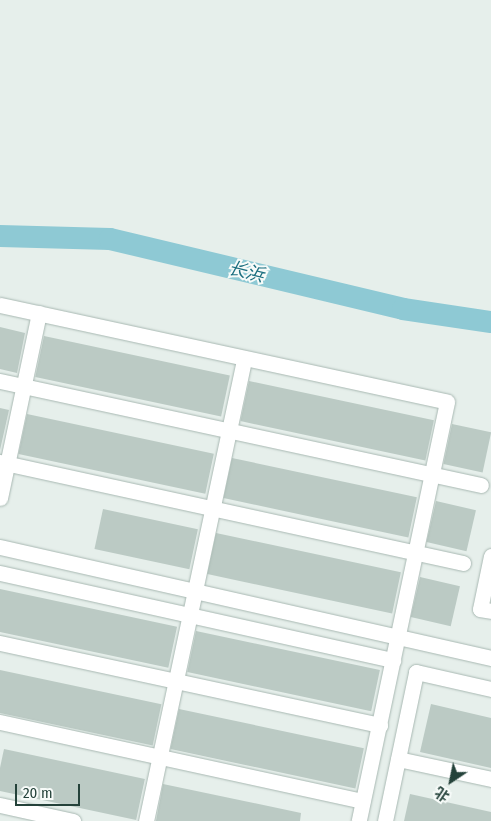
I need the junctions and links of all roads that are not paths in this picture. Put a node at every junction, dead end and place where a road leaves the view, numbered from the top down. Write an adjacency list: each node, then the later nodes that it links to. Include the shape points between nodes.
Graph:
1 (0, 305): 2 (lane)
2 (39, 313): 3 (lane); 5 (lane)
3 (244, 358): 6 (lane); 8 (lane, via 447,402)
4 (0, 381): 5 (lane)
5 (23, 386): 6 (lane); 7 (lane)
6 (229, 431): 8 (lane); 11 (lane)
7 (4, 463): 10 (lane); 11 (lane)
8 (432, 475): 9 (lane); 13 (lane)
9 (481, 486)
10 (0, 498)
11 (212, 508): 13 (lane); 17 (lane)
12 (0, 547): 17 (lane)
13 (416, 552): 15 (lane); 20 (lane)
14 (491, 556): 18 (lane, via 480,609)
15 (463, 563)
16 (0, 573): 19 (lane)
17 (195, 591): 19 (lane); 20 (lane)
18 (491, 612)
19 (190, 615): 23 (lane); 24 (lane)
20 (398, 637): 22 (lane); 23 (lane)
21 (0, 643): 24 (lane)
22 (491, 658)
23 (393, 660): 27 (lane)
24 (176, 681): 27 (lane); 28 (lane)
25 (491, 689): 29 (lane, via 416,672)
26 (0, 722): 28 (lane)
27 (380, 725): 31 (lane)
28 (160, 757): 31 (lane); 34 (lane)
29 (398, 759): 30 (lane); 36 (lane)
30 (491, 779)
31 (363, 801): 35 (lane)
32 (0, 805): 33 (lane)
33 (73, 821)
34 (146, 821)
35 (359, 821)
36 (385, 821)

